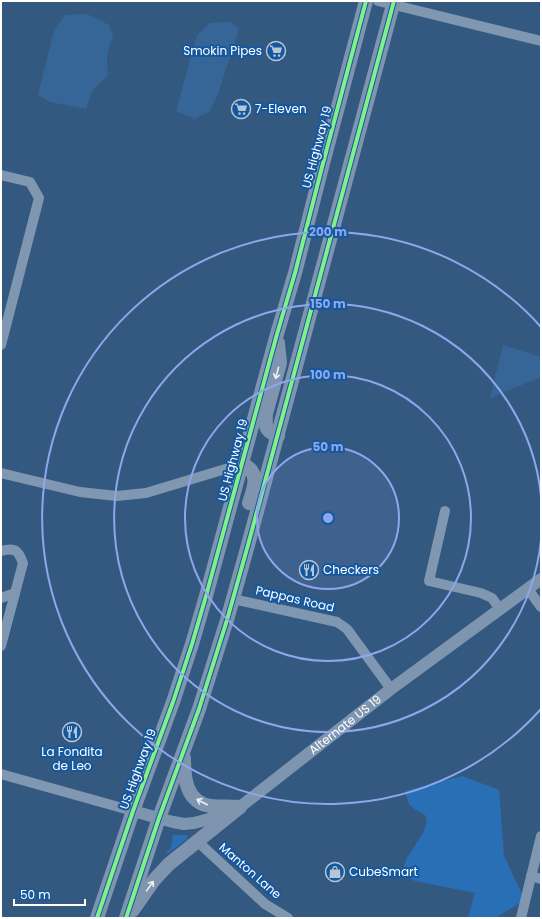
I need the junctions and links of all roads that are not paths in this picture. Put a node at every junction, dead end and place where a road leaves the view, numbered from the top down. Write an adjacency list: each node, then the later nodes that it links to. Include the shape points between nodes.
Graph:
1 (366, 1): 6 (highway, US Highway 19)
2 (378, 1): 3 (street)
3 (394, 3): 4 (street); 8 (highway)
4 (541, 41)
5 (1, 175): 7 (street, via 30,182 39,198)
6 (277, 334): 8 (highway, one-way to 8, via 280,363 265,421 270,433); 9 (highway, US Highway 19)
7 (1, 345)
8 (278, 436): 17 (highway)
9 (242, 464): 10 (street, via 146,493 117,496 80,492); 20 (highway, via 250,468 254,475 254,485 229,581); 26 (highway, US Highway 19, via 192,644)
10 (1, 473)
11 (445, 511): 19 (street, via 429,581 483,594 492,598)
12 (5, 550): 15 (street, via 15,550 23,563)
13 (541, 579): 14 (main road, Alternate US 19)
14 (528, 589): 18 (street); 19 (main road, Alternate US 19)
15 (15, 593): 16 (street); 21 (street)
16 (1, 598)
17 (233, 599): 20 (highway); 22 (street, Pappas Road, via 337,622 347,628)
18 (541, 607)
19 (500, 609): 22 (main road, Alternate US 19)
20 (222, 634): 23 (highway)
21 (1, 646)
22 (390, 689): 25 (main road, Alternate US 19)
23 (184, 749): 25 (highway, one-way to 23, via 210,806 197,801 191,795 185,777); 27 (highway)
24 (1, 774): 26 (street)
25 (240, 806): 27 (main road, Alternate US 19, via 209,820 194,823 184,824); 29 (highway)
26 (133, 811): 27 (main road, Alternate US 19); 31 (highway, US Highway 19)
27 (159, 818): 32 (highway)
28 (541, 836): 30 (street)
29 (197, 842): 32 (highway, one-way to 29, via 154,880 169,864); 33 (street, Manton Lane, via 265,904)
30 (536, 877): 34 (street)
31 (97, 918)
32 (126, 918)
33 (288, 918)
34 (521, 918)

